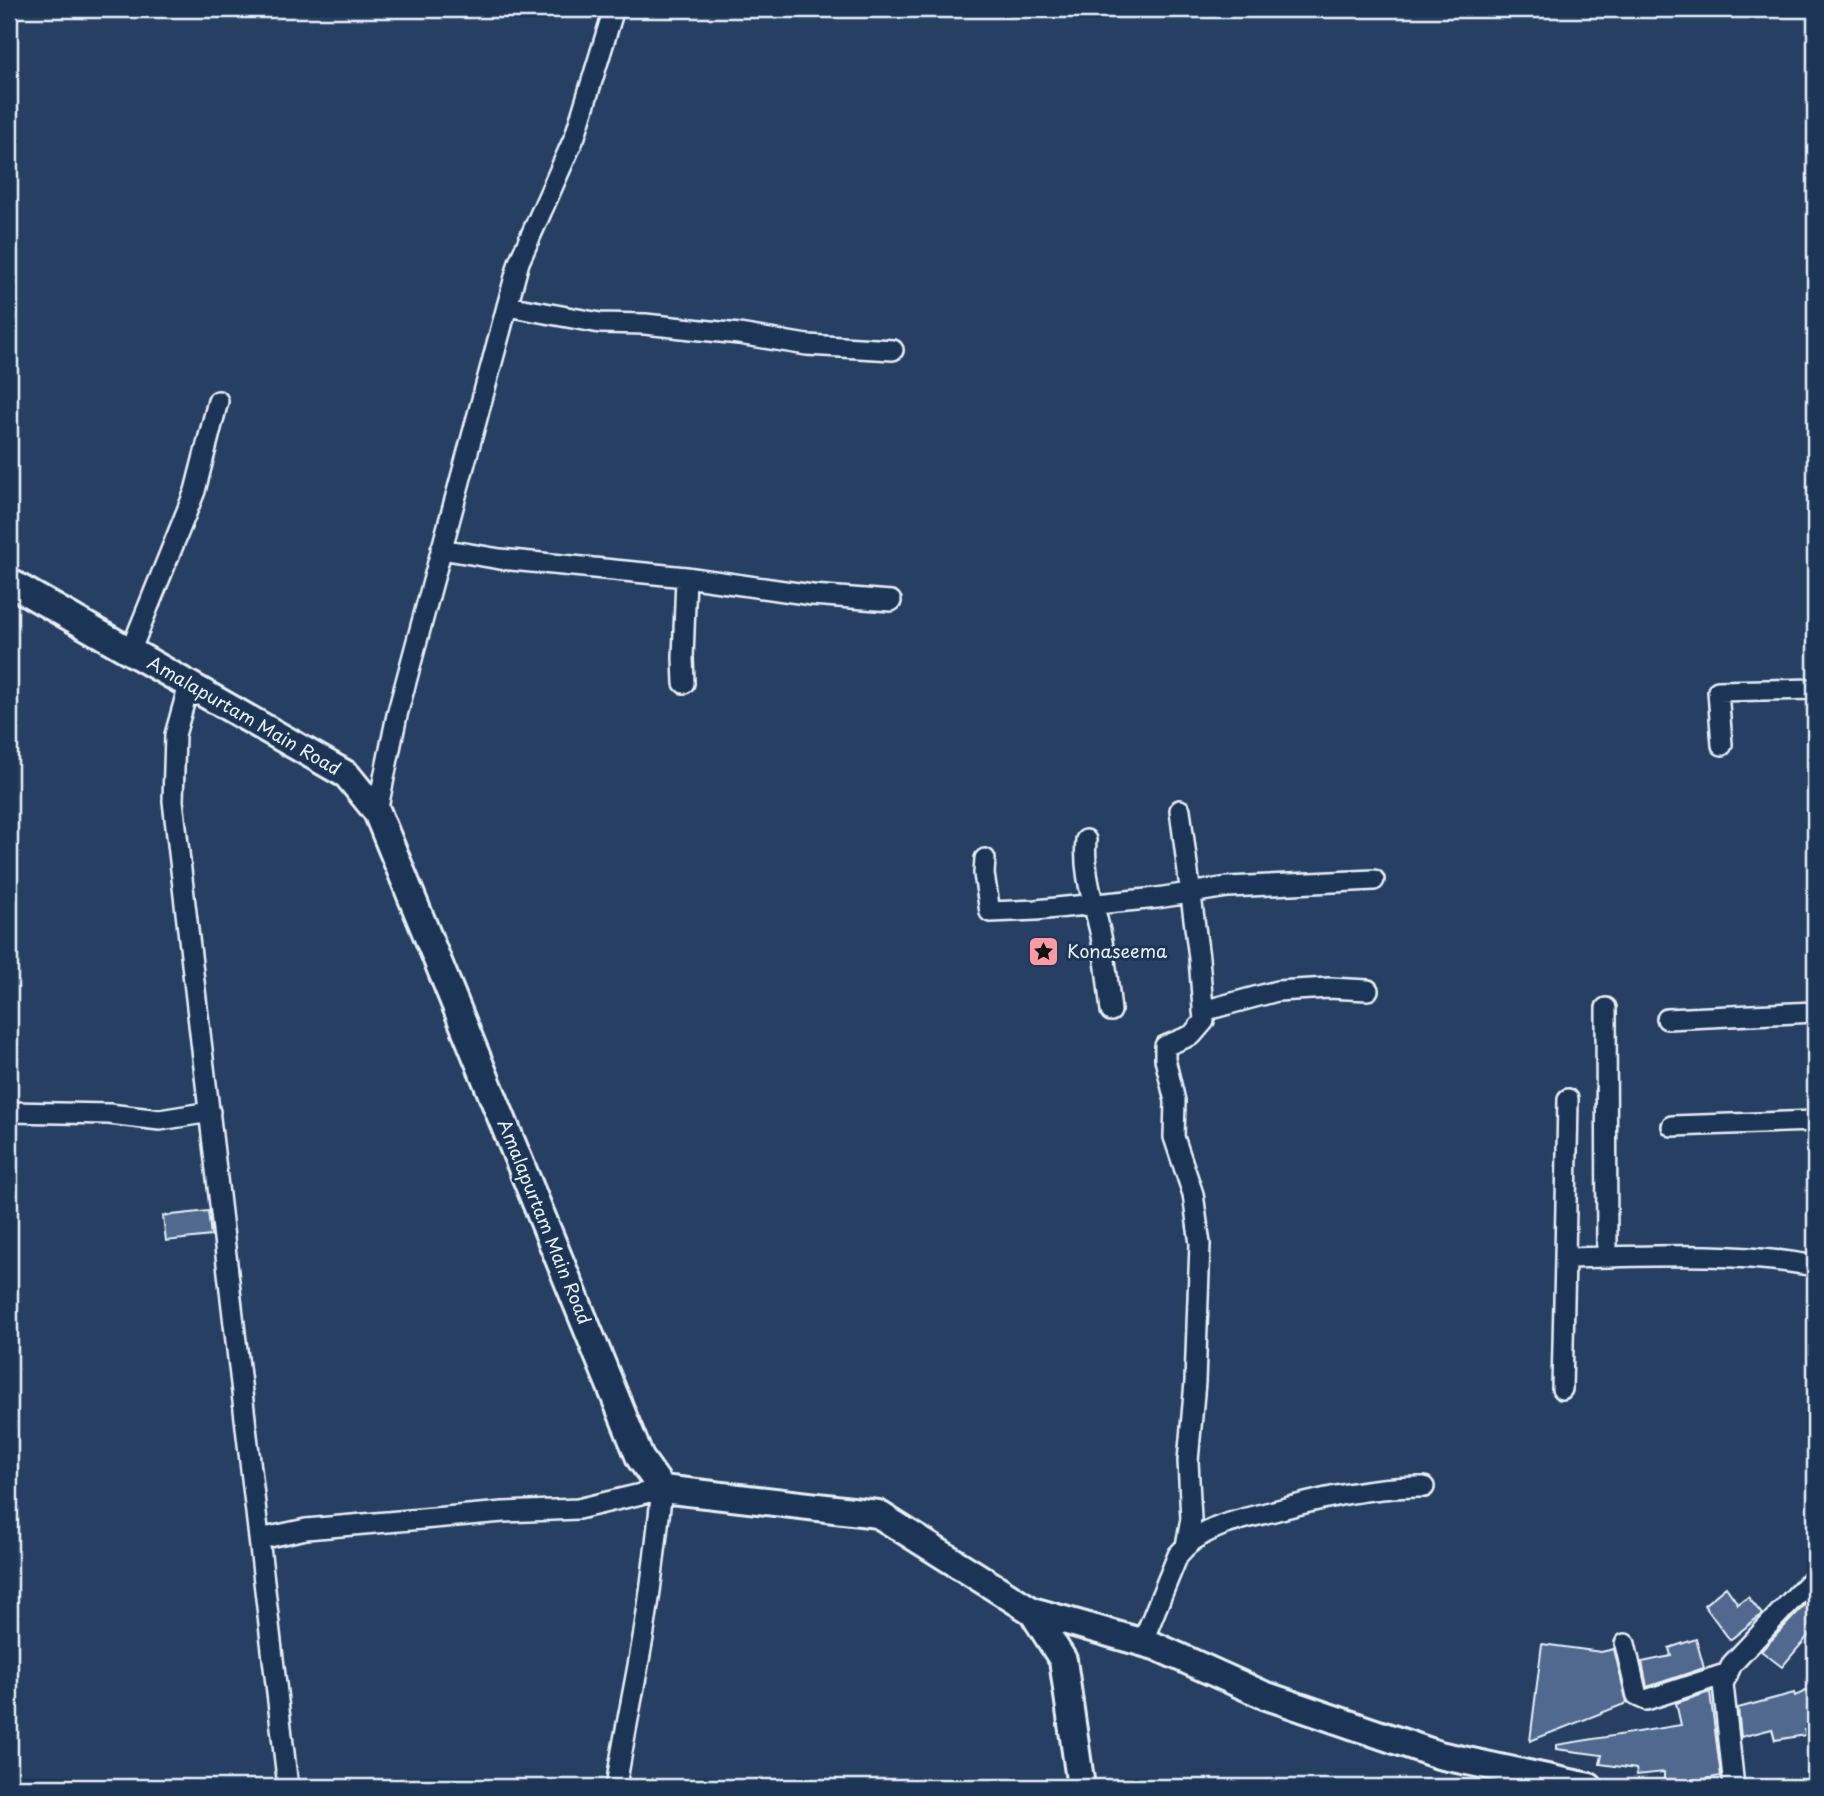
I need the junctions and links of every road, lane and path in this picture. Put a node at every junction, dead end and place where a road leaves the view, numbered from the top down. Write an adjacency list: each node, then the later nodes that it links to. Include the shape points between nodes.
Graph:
1 (614, 9): 2 (street, via 575,136 519,262)
2 (507, 306): 3 (street, via 600,323); 5 (street)
3 (893, 350)
4 (218, 401): 9 (street, via 195,491)
5 (441, 549): 6 (street, via 513,561); 15 (street, via 397,715)
6 (686, 577): 8 (street); 10 (street)
7 (9, 582): 9 (street, Amalapurtam Main Road)
8 (891, 601)
9 (130, 652): 11 (street, Amalapurtam Main Road)
10 (684, 683)
11 (189, 685): 15 (street, Amalapurtam Main Road, via 346,775); 29 (street, via 175,736 173,801)
12 (1815, 689): 13 (street, via 1718,691)
13 (1722, 745)
14 (1180, 810): 19 (street)
15 (377, 813): 37 (street, Amalapurtam Main Road, via 640,1458)
16 (1086, 840): 20 (street)
17 (985, 859): 20 (street, via 990,912)
18 (1374, 880): 19 (street, via 1228,887)
19 (1191, 894): 20 (street); 24 (street)
20 (1091, 904): 23 (street, via 1103,945)
21 (1368, 990): 24 (street, via 1277,991)
22 (1606, 1008): 32 (street)
23 (1111, 1011)
24 (1203, 1011): 39 (street, via 1204,1021 1192,1035 1165,1046 1175,1101 1174,1137 1193,1194 1200,1244 1188,1461 1191,1519)
25 (1815, 1012): 26 (street)
26 (1667, 1019)
27 (1569, 1099): 33 (street)
28 (9, 1112): 29 (street, via 109,1114 160,1121)
29 (210, 1112): 38 (street)
30 (1815, 1121): 31 (street)
31 (1672, 1126)
32 (1607, 1257): 33 (street); 34 (street, via 1776,1259)
33 (1565, 1258): 35 (street)
34 (1815, 1266)
35 (1562, 1390)
36 (1424, 1487): 39 (street, via 1362,1490 1230,1521)
37 (662, 1489): 38 (street, via 578,1509 306,1529); 41 (street, via 878,1514); 46 (street, via 651,1586)
38 (260, 1539): 45 (street)
39 (1185, 1545): 42 (street)
40 (1815, 1579): 44 (street)
41 (1032, 1611): 42 (street); 47 (street, via 1063,1660)
42 (1142, 1643): 48 (street, via 1264,1695 1439,1755)
43 (1625, 1644): 44 (street, via 1637,1696 1646,1700)
44 (1728, 1673): 49 (street, via 1723,1684)
45 (288, 1787)
46 (616, 1787)
47 (1081, 1787)
48 (1589, 1787)
49 (1734, 1787)

